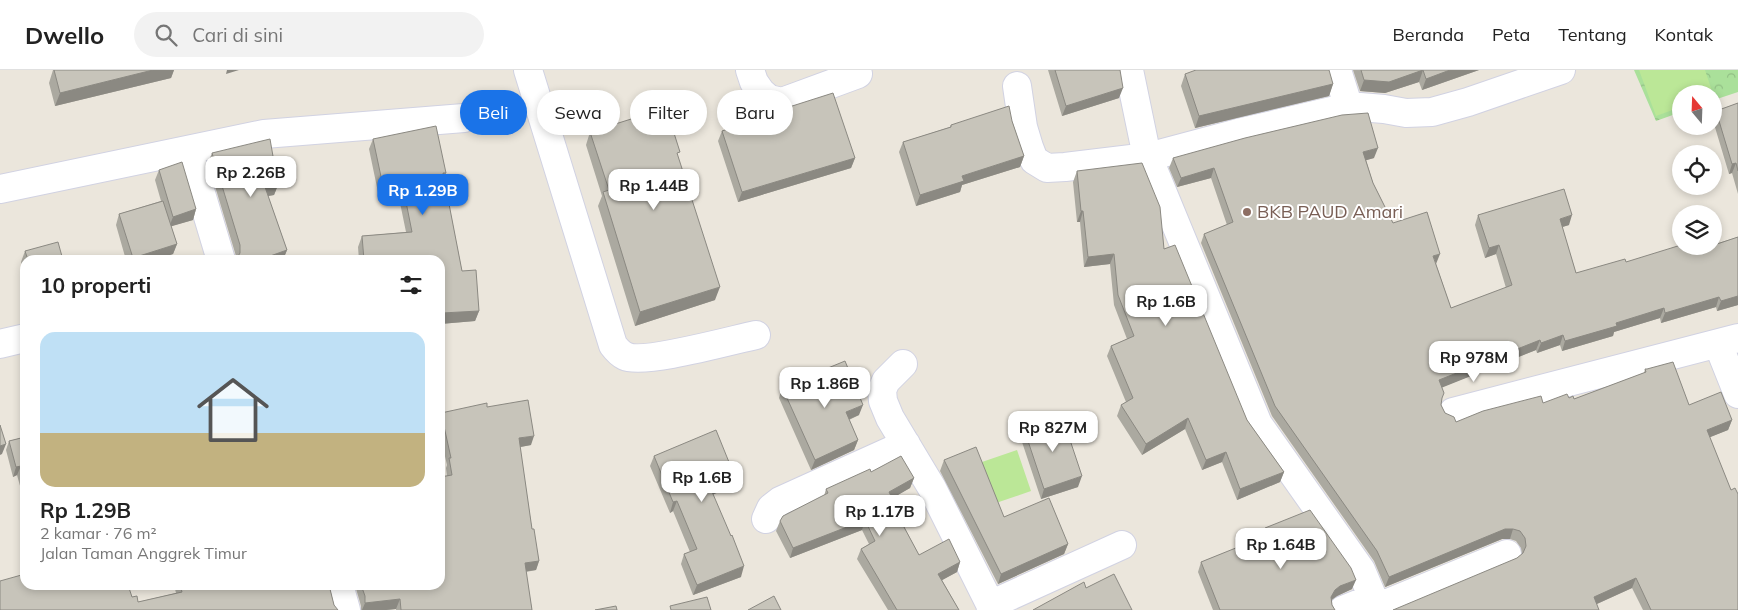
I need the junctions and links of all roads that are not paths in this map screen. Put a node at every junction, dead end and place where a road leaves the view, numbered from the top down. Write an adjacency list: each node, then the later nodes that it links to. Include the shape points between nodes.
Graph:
1 (528, 70): 14 (street, via 613,345 624,356 656,357)
2 (750, 70): 6 (street, via 754,82 768,99 782,102)
3 (1129, 70): 11 (street)
4 (1337, 70): 8 (street)
5 (1561, 70): 8 (street, via 1432,112)
6 (858, 74)
7 (1017, 86): 11 (street, via 1029,147 1034,160 1047,168)
8 (1349, 108): 11 (street)
9 (460, 118): 10 (street, via 264,134)
10 (188, 150): 12 (street); 13 (street)
11 (1148, 157): 26 (street, via 1258,424 1361,570)
12 (0, 189)
13 (220, 255)
14 (756, 335)
15 (20, 339): 17 (street)
16 (1728, 341): 19 (street); 20 (street)
17 (0, 344)
18 (903, 364): 21 (street, via 886,380 882,401)
19 (1738, 394)
20 (1453, 412)
21 (906, 444): 22 (street, via 780,501 771,508); 27 (street, via 932,488)
22 (766, 520)
23 (1122, 545): 27 (street)
24 (1507, 554): 26 (street)
25 (340, 590): 28 (street)
26 (1376, 605): 29 (street)
27 (992, 608)
28 (346, 610)
29 (1343, 610)

